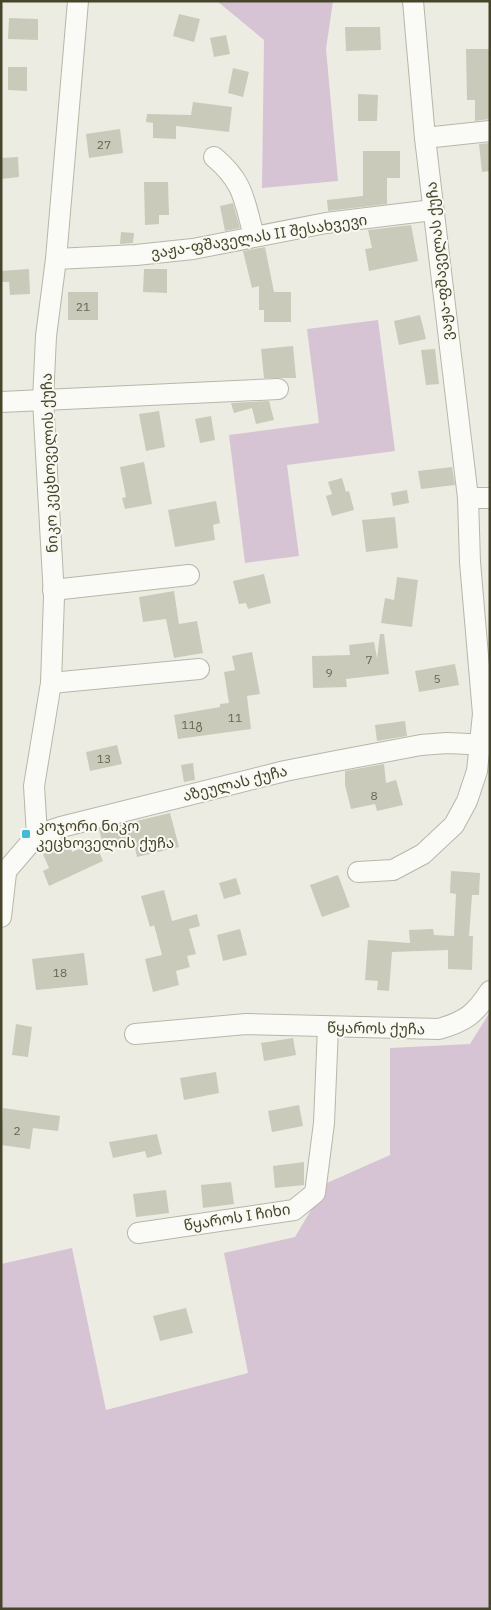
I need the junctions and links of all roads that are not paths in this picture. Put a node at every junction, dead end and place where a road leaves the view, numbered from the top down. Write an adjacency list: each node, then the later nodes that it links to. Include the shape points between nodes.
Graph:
1 (78, 1): 8 (street, ნიკო კეცხოველის ქუჩა)
2 (413, 1): 4 (street, ვაჟა-ფშაველას ქუჩა)
3 (490, 131): 4 (street)
4 (425, 138): 6 (street, ვაჟა-ფშაველას ქუჩა)
5 (214, 157): 7 (street, via 231,171 240,185)
6 (433, 210): 7 (street, ვაჟა-ფშაველას II შესახვევი, via 326,223); 12 (street, ვაჟა-ფშაველას ქუჩა)
7 (254, 236): 8 (street, ვაჟა-ფშაველას II შესახვევი, via 193,249)
8 (56, 258): 10 (street, ნიკო კეცხოველის ქუჩა, via 46,336)
9 (278, 389): 10 (street)
10 (43, 400): 11 (street); 15 (street, ნიკო კეცხოველის ქუჩა)
11 (1, 402)
12 (468, 498): 13 (street); 18 (street, ვაჟა-ფშაველას ქუჩა)
13 (490, 498)
14 (189, 575): 15 (street)
15 (54, 590): 17 (street, ნიკო კეცხოველის ქუჩა)
16 (199, 669): 17 (street)
17 (51, 683): 19 (street, ნიკო კეცხოველის ქუჩა, via 34,786)
18 (485, 745): 19 (street, აზეულას ქუჩა, via 421,745 285,770); 20 (street, ვაჟა-ფშაველას ქუჩა, via 467,801 454,825 423,854 393,870)
19 (37, 835): 21 (street)
20 (358, 872)
21 (4, 874): 22 (street)
22 (1, 917)
23 (490, 991): 24 (street, წყაროს ქუჩა, via 477,1011 458,1024 439,1030)
24 (328, 1027): 25 (street, წყაროს ქუჩა, via 246,1024); 26 (street, წყაროს I ჩიხი, via 324,1123 315,1193 294,1210)
25 (135, 1034)
26 (138, 1233)

